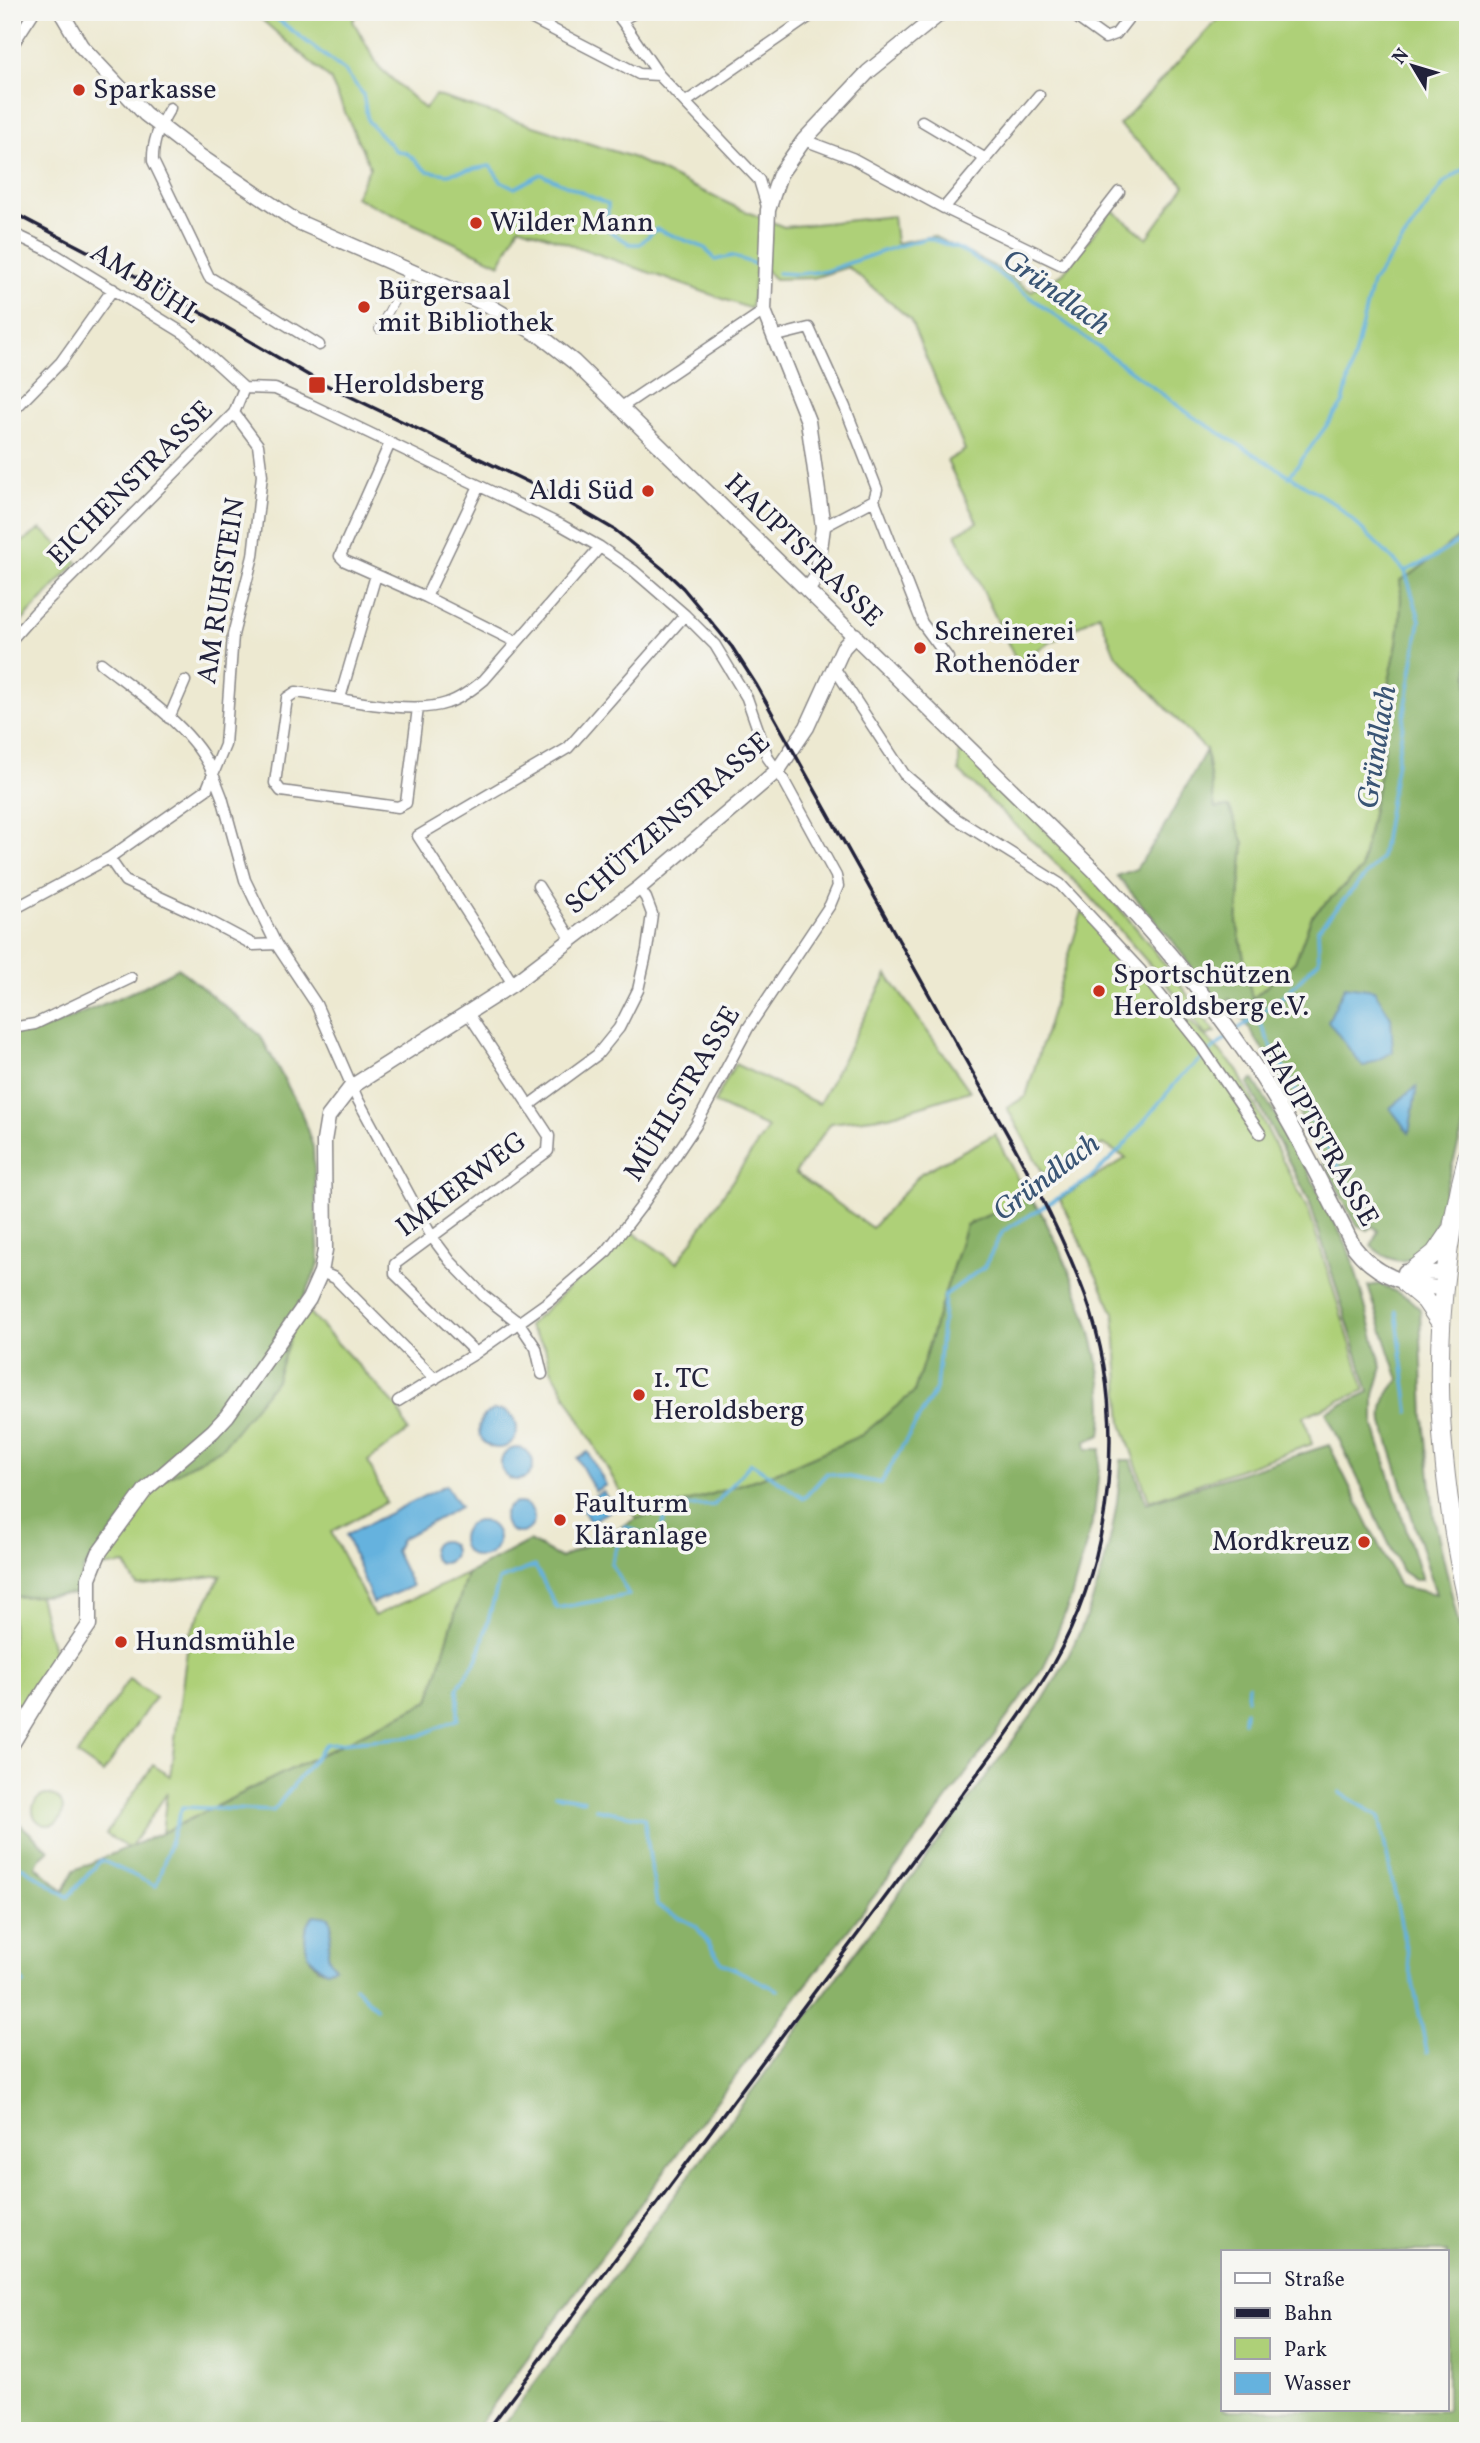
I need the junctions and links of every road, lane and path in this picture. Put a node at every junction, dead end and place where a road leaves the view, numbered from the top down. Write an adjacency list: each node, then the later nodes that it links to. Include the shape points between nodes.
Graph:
1 (34, 12): 10 (street)
2 (61, 12): 16 (street, HAUPTSTRASSE, via 81,46)
3 (519, 12): 11 (street, via 639,74)
4 (636, 12): 9 (street)
5 (816, 12): 13 (street)
6 (942, 12): 17 (street, via 868,72)
7 (1069, 12): 8 (street, via 1105,38 1116,34)
8 (1133, 12)
9 (618, 16): 11 (street)
10 (12, 46)
11 (659, 75): 13 (street)
12 (1040, 96): 18 (street)
13 (685, 102): 20 (street)
14 (170, 108): 16 (street)
15 (922, 121): 18 (street)
16 (160, 126): 25 (street, HAUPTSTRASSE, via 296,222); 30 (street, via 154,165 209,277)
17 (804, 140): 19 (street); 22 (street, via 852,158)
18 (986, 159): 22 (street)
19 (780, 174): 20 (street); 23 (street)
20 (759, 180): 23 (street)
21 (1119, 192): 22 (street, via 1062,265)
22 (944, 208)
23 (768, 210): 27 (street)
24 (12, 233): 26 (street, AM BÜHL)
25 (410, 272): 28 (street); 32 (street, HAUPTSTRASSE, via 488,305 542,338 574,362)
26 (113, 289): 31 (street, AM BÜHL, via 185,334); 33 (street, via 61,362)
27 (764, 311): 29 (street); 32 (street)
28 (379, 330)
29 (774, 337): 37 (street, via 809,328 877,489); 38 (street, via 808,421)
30 (318, 345)
31 (244, 388): 34 (street, EICHENSTRASSE); 35 (street, MÜHLSTRASSE, via 275,389)
32 (620, 408): 41 (street, HAUPTSTRASSE)
33 (12, 412)
34 (234, 413): 45 (street, EICHENSTRASSE); 55 (street, AM RUHSTEIN, via 258,445 262,475 253,556 233,635 225,745)
35 (390, 443): 36 (street, MÜHLSTRASSE); 40 (street, via 340,556)
36 (479, 486): 39 (street, MÜHLSTRASSE); 42 (street)
37 (874, 500): 38 (street); 47 (street, via 922,623)
38 (823, 527): 41 (street, via 816,578)
39 (600, 547): 43 (street, MÜHLSTRASSE); 46 (street)
40 (376, 575): 42 (street); 51 (street)
41 (807, 590): 44 (street, HAUPTSTRASSE)
42 (426, 597): 46 (street)
43 (685, 615): 54 (street, MÜHLSTRASSE, via 715,645 747,698 768,758); 63 (street, via 568,748 418,836)
44 (855, 635): 49 (street, SCHÜTZENSTRASSE, via 843,648); 73 (street, HAUPTSTRASSE, via 1104,880 1166,948 1248,1056 1364,1261)
45 (12, 639)
46 (516, 642): 52 (street, via 472,690 447,704)
47 (948, 658)
48 (101, 663): 53 (street)
49 (835, 668): 54 (street, SCHÜTZENSTRASSE, via 807,727); 68 (street, via 904,774 955,818 1060,884 1141,971 1201,1046)
50 (185, 681): 53 (street)
51 (340, 698): 52 (street); 52 (street, via 296,692 287,698 275,783 282,791 398,807 406,803)
52 (418, 708)
53 (169, 718): 55 (street, via 206,757)
54 (778, 770): 58 (street, SCHÜTZENSTRASSE); 76 (street, MÜHLSTRASSE, via 836,876 835,897 748,1028 696,1125 640,1208 607,1251)
55 (213, 774): 56 (street, via 206,789); 61 (street, via 244,880)
56 (109, 858): 59 (street); 61 (street, via 125,881 254,945)
57 (538, 886): 60 (street, SCHÜTZENSTRASSE)
58 (639, 888): 60 (street, SCHÜTZENSTRASSE); 67 (street, IMKERWEG, via 652,914 638,990 624,1019 597,1055)
59 (12, 910)
60 (572, 940): 63 (street, SCHÜTZENSTRASSE)
61 (276, 944): 66 (street, via 316,1004)
62 (131, 978): 65 (street, via 35,1024)
63 (513, 984): 64 (street, SCHÜTZENSTRASSE)
64 (468, 1013): 66 (street, SCHÜTZENSTRASSE); 67 (street, IMKERWEG)
65 (12, 1028)
66 (351, 1087): 71 (street); 72 (street, SCHÜTZENSTRASSE, via 328,1117)
67 (529, 1105): 71 (street, IMKERWEG, via 549,1136 548,1151)
68 (1260, 1133)
69 (1468, 1154): 70 (main road)
70 (1453, 1220): 73 (main road, via 1434,1253); 74 (main road)
71 (432, 1237): 76 (street, via 484,1296); 77 (street, IMKERWEG, via 395,1264 395,1274)
72 (321, 1272): 79 (street, via 335,1278); 82 (street, SCHÜTZENSTRASSE, via 309,1299 213,1431 146,1489 99,1553 89,1578 89,1625)
73 (1409, 1278): 74 (street, HAUPTSTRASSE); 75 (main road)
74 (1445, 1281): 75 (main road)
75 (1440, 1322): 81 (main road, via 1444,1468)
76 (519, 1323): 77 (street, MÜHLSTRASSE); 78 (street, via 536,1348)
77 (476, 1353): 79 (street, MÜHLSTRASSE)
78 (541, 1374)
79 (435, 1379): 80 (street, MÜHLSTRASSE)
80 (398, 1401)
81 (1468, 1604)
82 (12, 1744)

